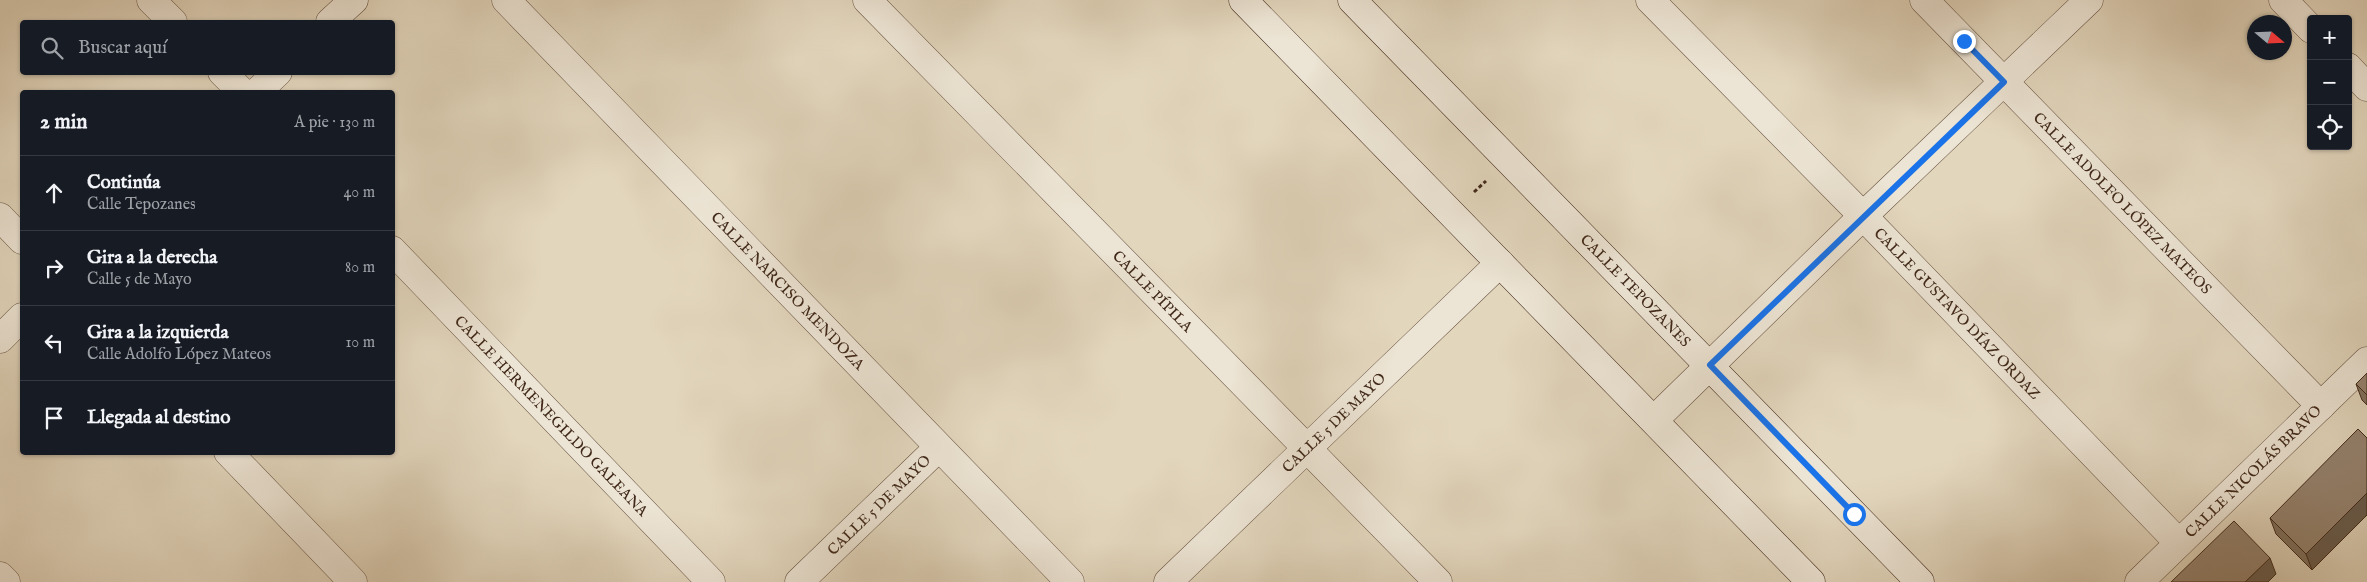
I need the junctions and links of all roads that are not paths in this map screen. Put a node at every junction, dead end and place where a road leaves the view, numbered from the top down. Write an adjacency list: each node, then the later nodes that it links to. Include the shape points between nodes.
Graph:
1 (151, 0): 11 (street)
2 (354, 0): 12 (street)
3 (506, 0): 32 (street, CALLE NARCISO MENDOZA)
4 (867, 0): 33 (street, CALLE PÍPILA)
5 (1243, 0): 25 (street)
6 (1352, 0): 29 (street, CALLE TEPOZANES)
7 (1650, 0): 22 (street, CALLE GUSTAVO DÍAZ ORDAZ)
8 (1924, 0): 17 (street, CALLE ADOLFO LÓPEZ MATEOS)
9 (2090, 0): 17 (street)
10 (2283, 0): 13 (street)
11 (171, 20)
12 (332, 20)
13 (2307, 24)
14 (2352, 71): 18 (street)
15 (225, 75): 19 (street)
16 (275, 75): 20 (street)
17 (2004, 82): 22 (street); 30 (street, CALLE ADOLFO LÓPEZ MATEOS)
18 (2367, 87)
19 (240, 90)
20 (259, 90)
21 (0, 216): 23 (street)
22 (1863, 216): 29 (street); 35 (street, CALLE GUSTAVO DÍAZ ORDAZ)
23 (20, 238)
24 (395, 253): 39 (street, CALLE HERMENEGILDO GALEANA)
25 (1500, 263): 31 (street); 33 (street, CALLE 5 DE MAYO)
26 (20, 319): 27 (street)
27 (0, 338)
28 (2367, 362): 30 (street, CALLE NICOLÁS BRAVO)
29 (1710, 365): 31 (street); 45 (street, CALLE TEPOZANES)
30 (2322, 406): 35 (street, CALLE NICOLÁS BRAVO)
31 (1654, 420): 44 (street)
32 (938, 448): 40 (street, CALLE 5 DE MAYO); 41 (street, CALLE NARCISO MENDOZA)
33 (1307, 449): 42 (street, CALLE 5 DE MAYO); 43 (street, CALLE PÍPILA)
34 (231, 455): 38 (street)
35 (2179, 543): 46 (street, CALLE NICOLÁS BRAVO)
36 (0, 576): 37 (street)
37 (6, 582)
38 (353, 582)
39 (711, 582)
40 (799, 582)
41 (1070, 582)
42 (1168, 582)
43 (1438, 582)
44 (1811, 582)
45 (1920, 582)
46 (2138, 582)

